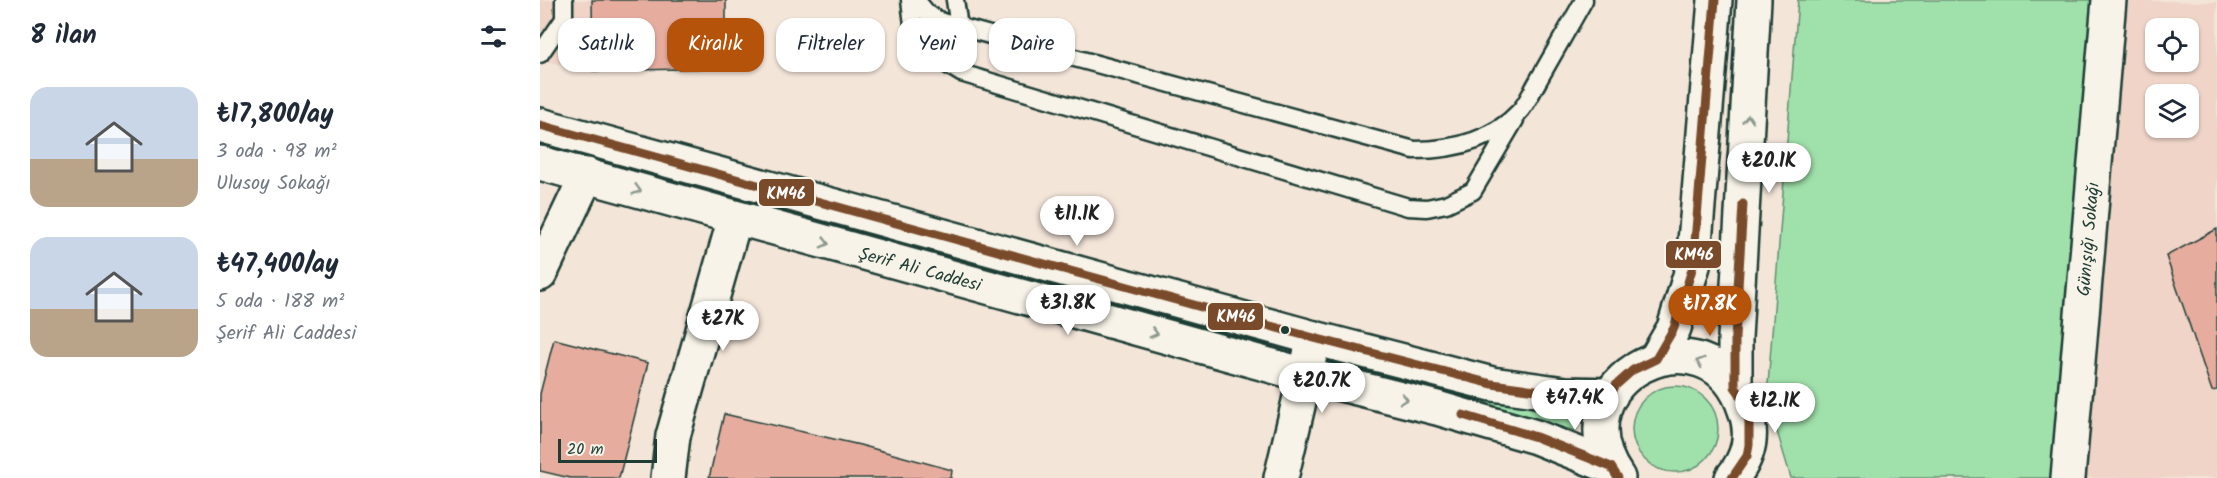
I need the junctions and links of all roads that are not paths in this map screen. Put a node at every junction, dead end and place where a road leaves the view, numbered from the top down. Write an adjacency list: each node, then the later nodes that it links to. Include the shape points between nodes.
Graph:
1 (564, 0): 12 (lane, via 564,19)
2 (909, 0): 13 (lane, via 914,33 935,57 961,73 1408,207 1446,204 1473,191)
3 (916, 0): 9 (lane)
4 (955, 0): 10 (lane)
5 (1584, 0): 13 (lane)
6 (1715, 0): 21 (street, via 1693,266 1674,328)
7 (1754, 0): 23 (street, one-way to 7)
8 (2109, 0): 31 (street, Günışığı Sokağı)
9 (935, 18)
10 (958, 18)
11 (977, 32): 13 (lane, via 1414,150 1462,146 1484,138)
12 (541, 52)
13 (1521, 111)
14 (540, 125): 15 (street, Şerif Ali Caddesi)
15 (592, 140): 17 (street); 20 (street, Şerif Ali Caddesi)
16 (540, 163): 17 (street, Şerif Ali Caddesi)
17 (587, 175): 18 (street, Şerif Ali Caddesi, one-way to 18); 19 (street)
18 (735, 218): 22 (street, Şerif Ali Caddesi, one-way to 22); 27 (street, via 673,436)
19 (540, 274)
20 (1314, 338): 22 (street); 24 (street, Şerif Ali Caddesi, via 1492,384 1565,394)
21 (1656, 359): 23 (street, one-way to 21, via 1706,362 1682,356); 24 (street, via 1633,370)
22 (1305, 375): 26 (street, Şerif Ali Caddesi, one-way to 26, via 1525,434); 28 (street)
23 (1735, 387): 25 (street, via 1749,422)
24 (1611, 395): 26 (street, via 1604,408 1601,432 1605,454)
25 (1749, 445): 29 (street, via 1747,456); 30 (street)
26 (1615, 472)
27 (668, 478)
28 (1281, 478)
29 (1732, 478)
30 (1759, 478)
31 (2068, 478)

